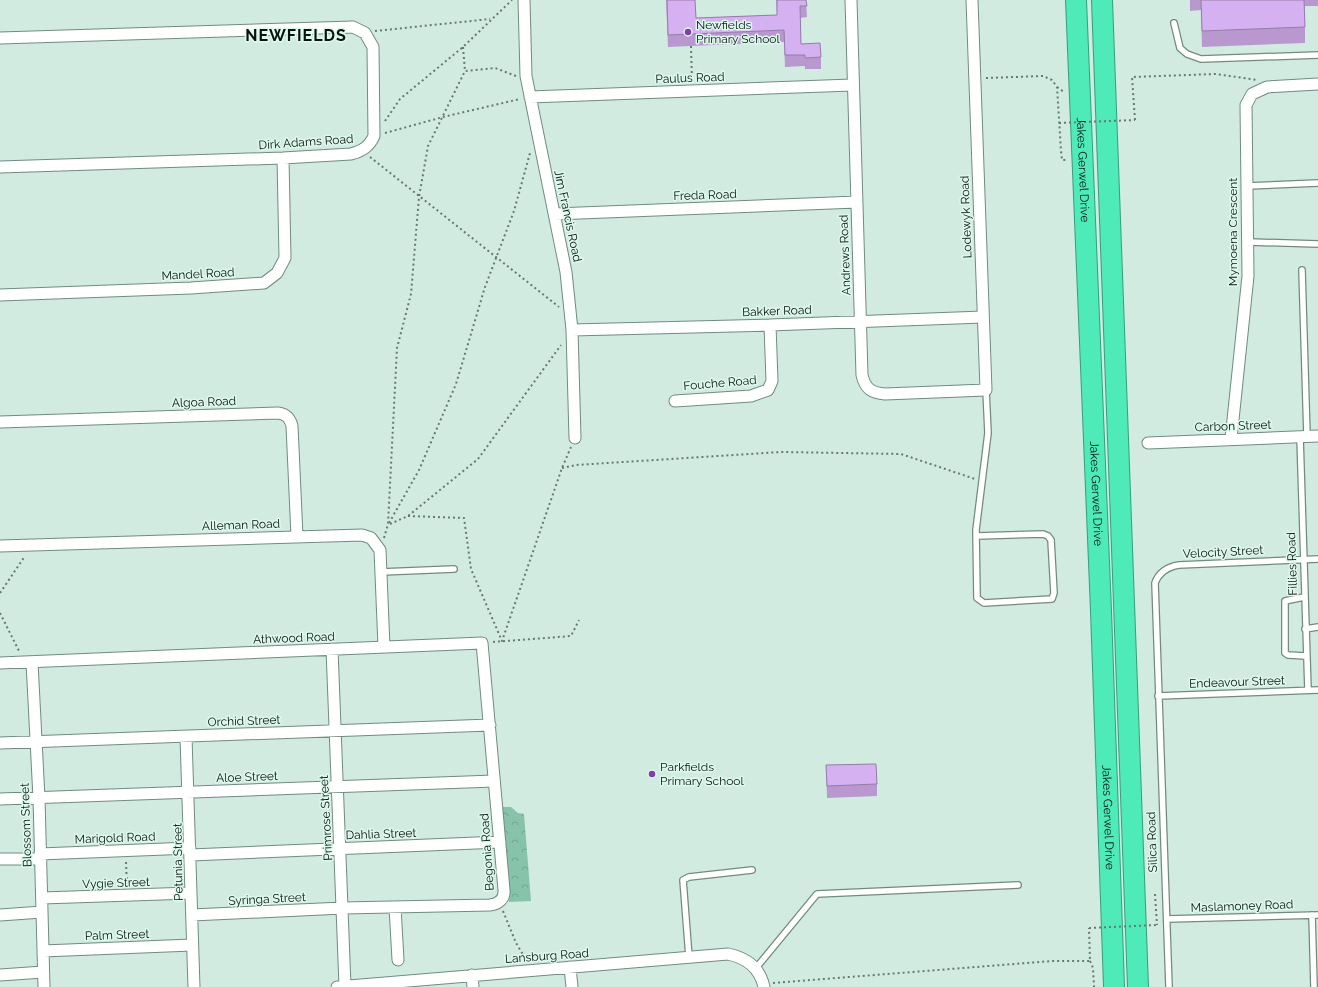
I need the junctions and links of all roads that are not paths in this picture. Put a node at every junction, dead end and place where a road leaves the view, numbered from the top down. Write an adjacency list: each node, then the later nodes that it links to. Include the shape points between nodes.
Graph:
1 (524, 0): 14 (street, Jim Francis Road, via 526,76)
2 (851, 0): 13 (street, Andrews Road)
3 (972, 0): 26 (street, Lodewyk Road)
4 (1066, 0): 15 (highway)
5 (1076, 0): 15 (highway, Jakes Gerwel Drive)
6 (1102, 0): 10 (highway, Jakes Gerwel Drive)
7 (1107, 0): 10 (highway)
8 (1174, 23): 11 (lane, via 1180,48 1201,59)
9 (0, 38): 16 (street, Dirk Adams Road, via 353,27 365,33 373,47 374,136 368,146 360,152 351,154)
10 (1104, 51): 98 (highway, Jakes Gerwel Drive)
11 (1318, 55)
12 (1318, 84): 19 (street, Mymoena Crescent, via 1267,87 1252,94 1246,105)
13 (852, 85): 14 (street, Paulus Road); 20 (street, Andrews Road)
14 (530, 97): 21 (street, Jim Francis Road)
15 (1080, 110): 97 (highway, Jakes Gerwel Drive)
16 (283, 158): 17 (street, Dirk Adams Road); 25 (street, Mandel Road, via 285,258 277,273 264,283)
17 (0, 167)
18 (1318, 183): 19 (lane)
19 (1246, 186): 22 (street, Mymoena Crescent)
20 (857, 202): 21 (street, Freda Road); 27 (street, Andrews Road)
21 (555, 214): 29 (street, Jim Francis Road, via 566,272)
22 (1249, 242): 23 (lane); 35 (street, Mymoena Crescent)
23 (1318, 244)
24 (1302, 270): 33 (lane, Fillies Road)
25 (0, 295)
26 (983, 317): 27 (street, Bakker Road); 30 (street, Lodewyk Road)
27 (861, 321): 28 (street, Bakker Road); 30 (street, Andrews Road, via 862,375 868,389 875,393)
28 (770, 325): 29 (street, Bakker Road); 31 (street, Fouche Road, via 772,381 768,390 751,396)
29 (572, 330): 34 (street, Jim Francis Road)
30 (986, 390): 38 (lane, Lodewyk Road, via 988,433)
31 (675, 400)
32 (0, 422): 37 (street, Algoa Road, via 284,414 292,426)
33 (1308, 436): 35 (street, Carbon Street); 41 (lane, Fillies Road)
34 (575, 438)
35 (1232, 439): 36 (street, Carbon Street)
36 (1148, 443)
37 (297, 536): 39 (street, Alleman Road); 43 (street, Alleman Road, via 362,535 371,538 380,550)
38 (976, 536): 38 (lane, Lodewyk Road, via 979,600 984,603 1052,599 1054,593 1051,540 1048,536)
39 (0, 546)
40 (1318, 559): 41 (lane, Velocity Street)
41 (1303, 560): 44 (lane, Fillies Road); 55 (lane, Velocity Street, via 1179,565 1161,572 1157,577 1154,591)
42 (454, 569): 43 (lane)
43 (381, 572): 48 (street)
44 (1304, 597): 46 (lane, Fillies Road); 50 (lane, via 1285,601 1285,652 1288,655)
45 (1318, 628): 46 (lane)
46 (1305, 629): 50 (lane, Fillies Road)
47 (482, 643): 48 (street, Athwood Road); 56 (street, Begonia Road)
48 (384, 647): 49 (street, Athwood Road)
49 (332, 649): 51 (street, Athwood Road); 57 (street, Primrose Street)
50 (1306, 656): 53 (lane, Fillies Road)
51 (32, 662): 52 (street, Athwood Road); 59 (street, Blossom Street)
52 (0, 663)
53 (1308, 690): 54 (lane, Endeavour Street); 55 (lane, Endeavour Street)
54 (1318, 690)
55 (1158, 696): 81 (lane, Silica Road)
56 (490, 725): 57 (street, Orchid Street); 61 (street, Begonia Road)
57 (335, 731): 58 (street, Orchid Street); 62 (street, Primrose Street)
58 (186, 737): 59 (street, Orchid Street); 63 (street, Petunia Street)
59 (36, 742): 60 (street, Orchid Street); 64 (street, Blossom Street)
60 (0, 743)
61 (494, 781): 62 (street, Aloe Street); 66 (street, Begonia Road)
62 (338, 787): 63 (street, Aloe Street); 67 (street, Primrose Street)
63 (189, 792): 64 (street, Aloe Street); 68 (street, Petunia Street)
64 (39, 798): 65 (street, Aloe Street); 69 (street, Blossom Street)
65 (0, 799)
66 (500, 842): 67 (street, Dahlia Street); 75 (street, Begonia Road, via 504,894 500,900 490,905)
67 (341, 848): 68 (street, Dahlia Street); 76 (street, Primrose Street)
68 (191, 852): 69 (street, Marigold Road, via 126,850); 73 (street, Petunia Street)
69 (41, 856): 70 (street, Marigold Road); 74 (street, Blossom Street)
70 (0, 859)
71 (752, 870): 84 (lane, via 689,877 683,880)
72 (1018, 885): 87 (lane, via 817,894)
73 (191, 893): 74 (street, Vygie Street); 79 (street, Petunia Street)
74 (42, 898): 77 (street, Blossom Street)
75 (395, 907): 76 (street, Begonia Road); 85 (street)
76 (343, 908): 79 (street, Syringa Street); 94 (street, Primrose Street)
77 (42, 912): 78 (street); 83 (street, Blossom Street)
78 (0, 915)
79 (192, 915): 82 (street, Petunia Street)
80 (1315, 915): 81 (lane, Maslamoney Road); 100 (lane)
81 (1167, 919): 99 (lane, Silica Road)
82 (192, 945): 83 (street, Palm Street); 93 (street, Petunia Street)
83 (42, 951): 88 (street, Blossom Street)
84 (689, 957): 86 (street, Lansburg Road); 87 (street, Lansburg Road, via 728,954 745,959)
85 (398, 960)
86 (570, 967): 90 (street, Lansburg Road); 96 (street)
87 (756, 968): 91 (street)
88 (43, 972): 89 (street); 92 (street, Blossom Street)
89 (0, 974)
90 (472, 975): 94 (street, Lansburg Road); 95 (street)
91 (764, 984)
92 (44, 987)
93 (194, 987)
94 (341, 987)
95 (473, 987)
96 (572, 987)
97 (1114, 987)
98 (1138, 987)
99 (1169, 987)
100 (1314, 987)

